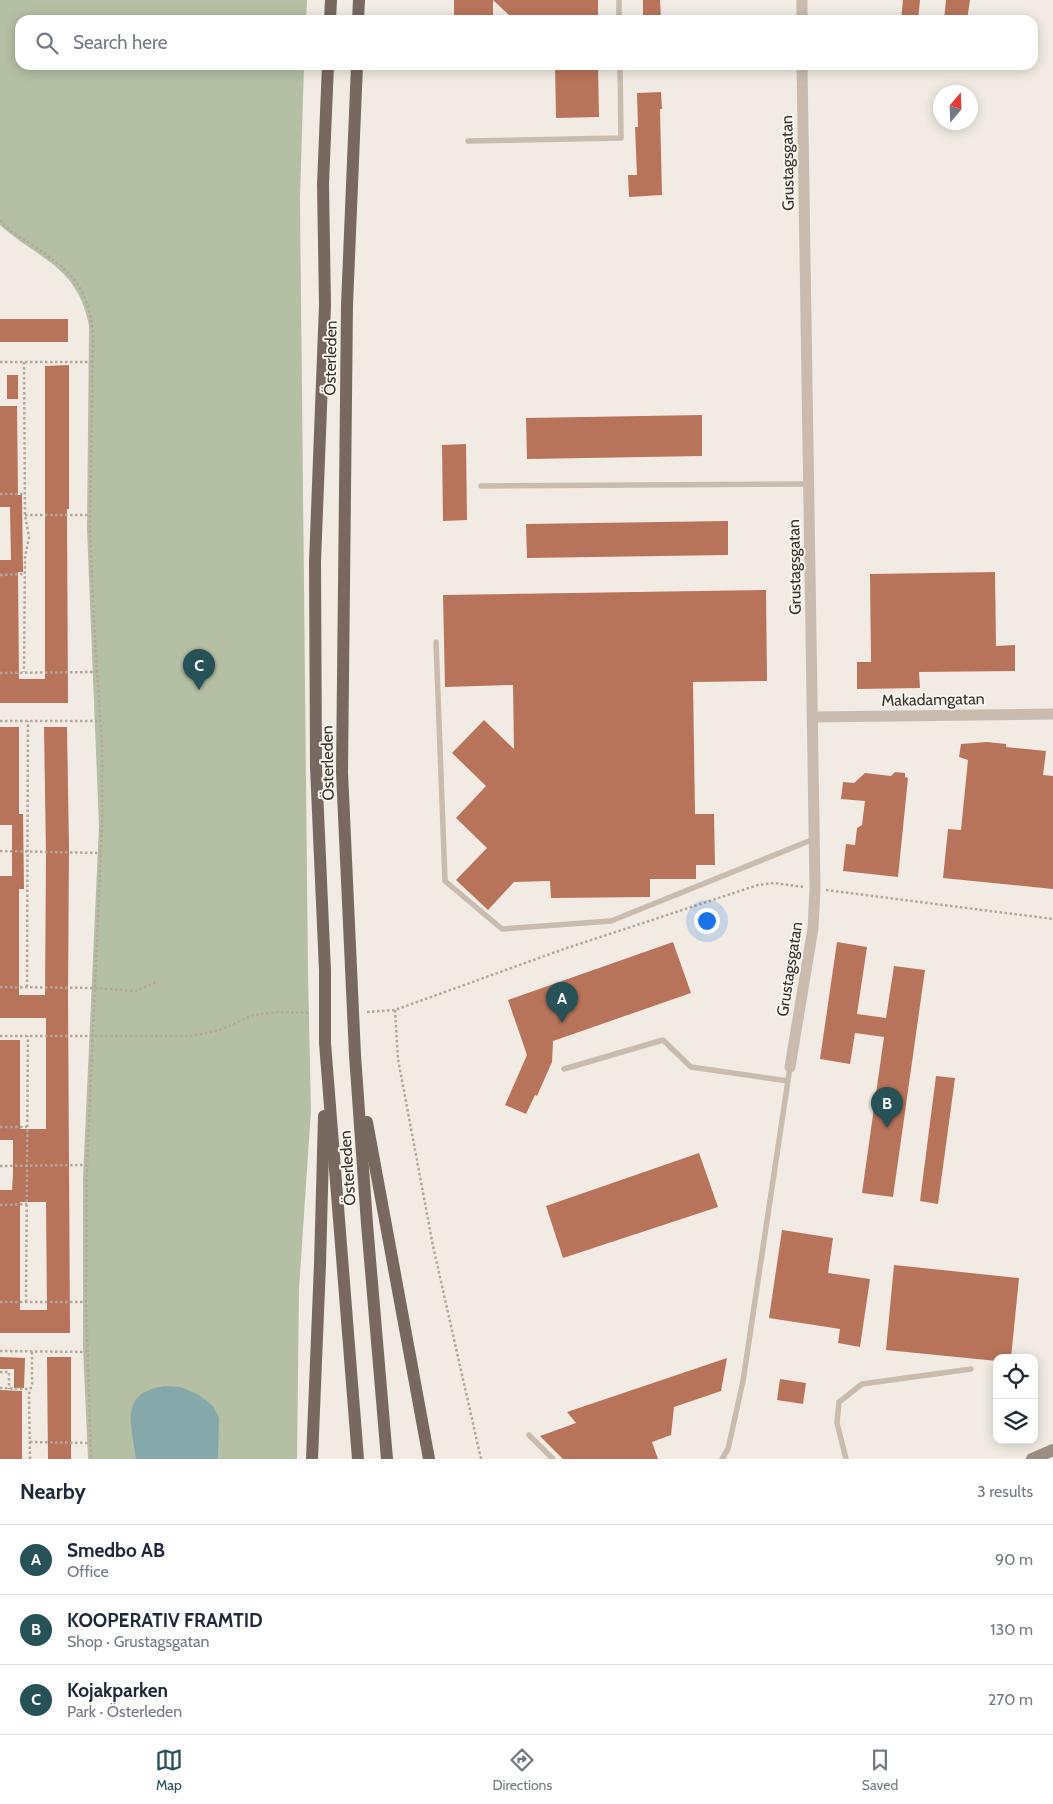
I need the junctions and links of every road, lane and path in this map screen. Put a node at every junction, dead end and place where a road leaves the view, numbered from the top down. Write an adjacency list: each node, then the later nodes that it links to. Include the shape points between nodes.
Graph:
1 (326, 0): 6 (main road)
2 (332, 0): 7 (main road)
3 (359, 0): 8 (main road)
4 (619, 0): 9 (lane)
5 (802, 0): 10 (street)
6 (326, 15)
7 (330, 15)
8 (358, 15)
9 (619, 15)
10 (802, 15)
11 (327, 70): 54 (main road, Österleden, via 323,184 325,305 315,562 316,767)
12 (357, 70): 55 (main road, Österleden, via 347,305 342,772)
13 (620, 70): 15 (lane, via 621,138)
14 (802, 70): 21 (street, Grustagsgatan)
15 (468, 141)
16 (0, 220): 17 (path)
17 (1, 225): 20 (path, via 60,265 78,283 90,311)
18 (0, 362): 19 (path)
19 (24, 362): 20 (path); 24 (path)
20 (92, 362): 26 (path)
21 (809, 484): 22 (lane); 34 (street, Grustagsgatan)
22 (481, 486)
23 (0, 494): 24 (path)
24 (25, 494): 25 (path)
25 (25, 515): 26 (path); 27 (path, via 29,537)
26 (90, 515): 31 (path)
27 (25, 574): 28 (path); 30 (path)
28 (0, 575)
29 (436, 642): 38 (lane, via 445,881 502,929 610,921)
30 (24, 672): 31 (path); 32 (path)
31 (97, 672): 35 (path)
32 (0, 673)
33 (1053, 714): 34 (street, Makadamgatan)
34 (813, 717): 38 (street, Grustagsgatan)
35 (100, 720): 37 (path); 41 (path)
36 (0, 721): 37 (path)
37 (28, 721): 40 (path)
38 (814, 839): 42 (street, Grustagsgatan)
39 (0, 851): 40 (path)
40 (27, 852): 41 (path); 46 (path)
41 (101, 852): 47 (path)
42 (814, 889): 43 (path); 48 (path, via 774,883 758,885 561,950); 56 (street, Grustagsgatan, via 812,928)
43 (1053, 919)
44 (156, 982): 47 (path, via 136,991)
45 (0, 987): 46 (path)
46 (27, 988): 47 (path)
47 (95, 988): 53 (path)
48 (395, 1010): 49 (path); 87 (path, via 398,1059 433,1246)
49 (367, 1012)
50 (310, 1013): 53 (path, via 252,1015 201,1035)
51 (0, 1036): 52 (path)
52 (28, 1036): 53 (path); 60 (path)
53 (93, 1036): 61 (path)
54 (325, 1043): 83 (main road); 84 (main road, Österleden)
55 (354, 1055): 85 (main road, Österleden); 86 (main road)
56 (790, 1068): 58 (lane)
57 (564, 1069): 58 (lane, via 663,1040 691,1067)
58 (788, 1081): 89 (lane, via 743,1381 728,1449)
59 (0, 1127): 60 (path)
60 (27, 1127): 62 (path)
61 (87, 1164): 62 (path); 68 (path)
62 (27, 1165): 63 (path); 64 (path)
63 (0, 1166)
64 (27, 1204): 65 (path); 67 (path)
65 (0, 1205)
66 (0, 1302): 67 (path)
67 (26, 1302): 68 (path)
68 (86, 1302): 71 (path)
69 (0, 1351): 70 (path)
70 (32, 1352): 71 (path); 76 (path)
71 (87, 1352): 79 (path)
72 (971, 1370): 90 (lane, via 862,1384 839,1402 836,1423)
73 (0, 1372): 75 (path, via 9,1372)
74 (0, 1388): 75 (path)
75 (9, 1389): 76 (path)
76 (30, 1389): 78 (path)
77 (529, 1435): 88 (lane)
78 (30, 1442): 79 (path); 81 (path)
79 (91, 1443): 82 (path)
80 (1053, 1450): 91 (main road)
81 (30, 1459)
82 (91, 1459)
83 (312, 1459)
84 (358, 1459)
85 (388, 1459)
86 (429, 1459)
87 (481, 1459)
88 (553, 1459)
89 (722, 1459)
90 (846, 1459)
91 (1032, 1459)

